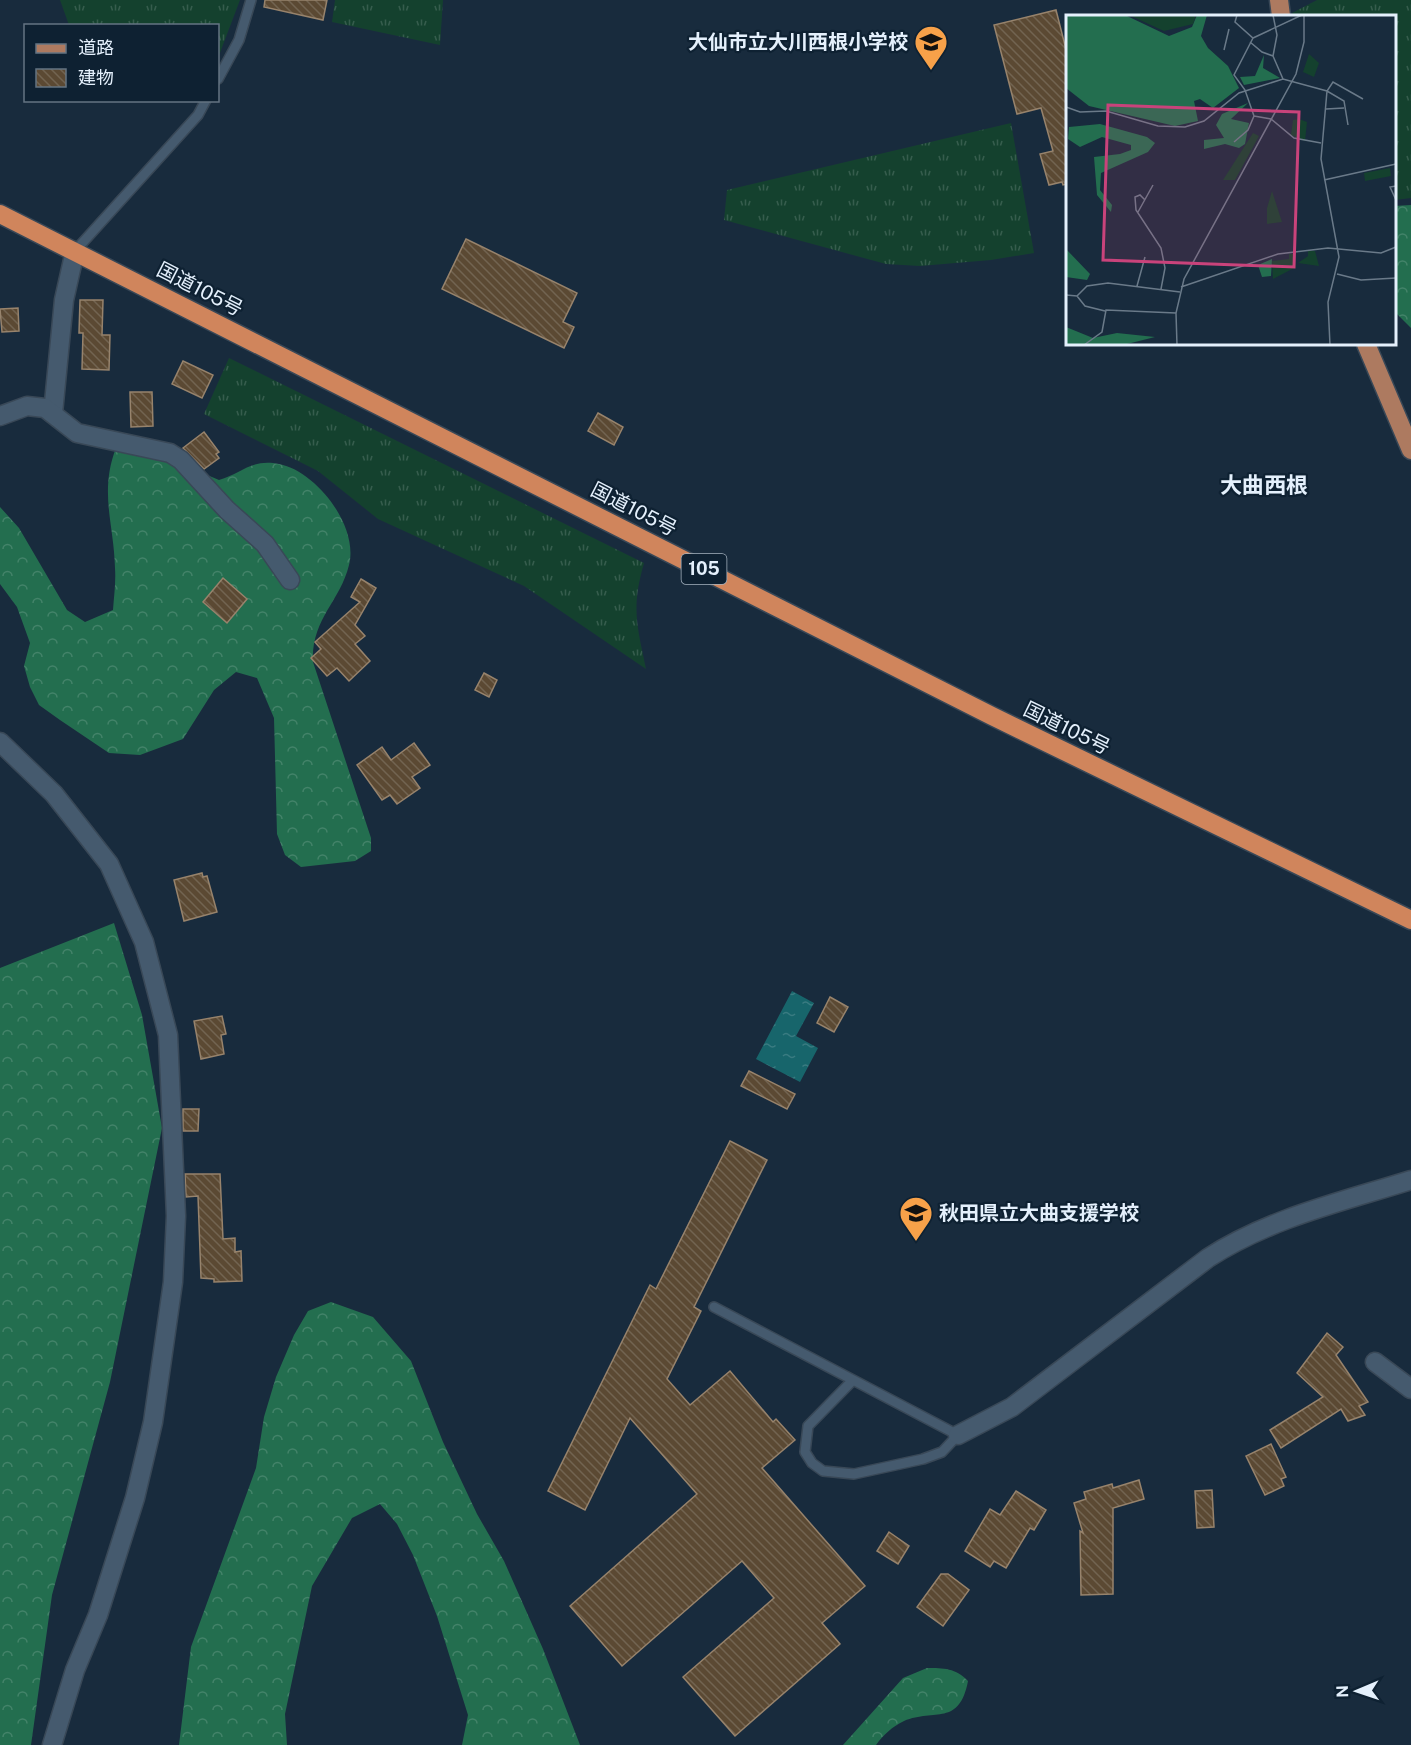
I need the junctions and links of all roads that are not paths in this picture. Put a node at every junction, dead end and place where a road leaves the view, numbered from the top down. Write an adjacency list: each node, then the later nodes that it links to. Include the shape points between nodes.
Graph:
1 (251, 0): 4 (lane, via 239,40)
2 (1278, 0): 3 (main road)
3 (1281, 15)
4 (219, 77)
5 (205, 102): 7 (lane, via 198,115)
6 (0, 214): 7 (highway, 国道105号 / 105)
7 (75, 251): 9 (street, via 64,300); 14 (highway, 国道105号 / 105, via 992,716)
8 (1366, 345): 11 (main road)
9 (53, 413): 10 (street, via 27,406); 12 (street, via 77,434 170,453 181,460 265,544)
10 (0, 416)
11 (1411, 450)
12 (290, 580)
13 (0, 742): 21 (street, via 54,794 109,864 144,942 168,1035 176,1216 172,1282 153,1422 135,1498)
14 (1411, 920)
15 (1411, 1180): 20 (street, via 1241,1236 1012,1407)
16 (714, 1306): 18 (lane)
17 (1375, 1362): 19 (street)
18 (853, 1380): 20 (lane); 20 (lane, via 808,1426 805,1452 823,1471 854,1474 923,1459 942,1452)
19 (1411, 1389)
20 (958, 1435)
21 (52, 1745)

